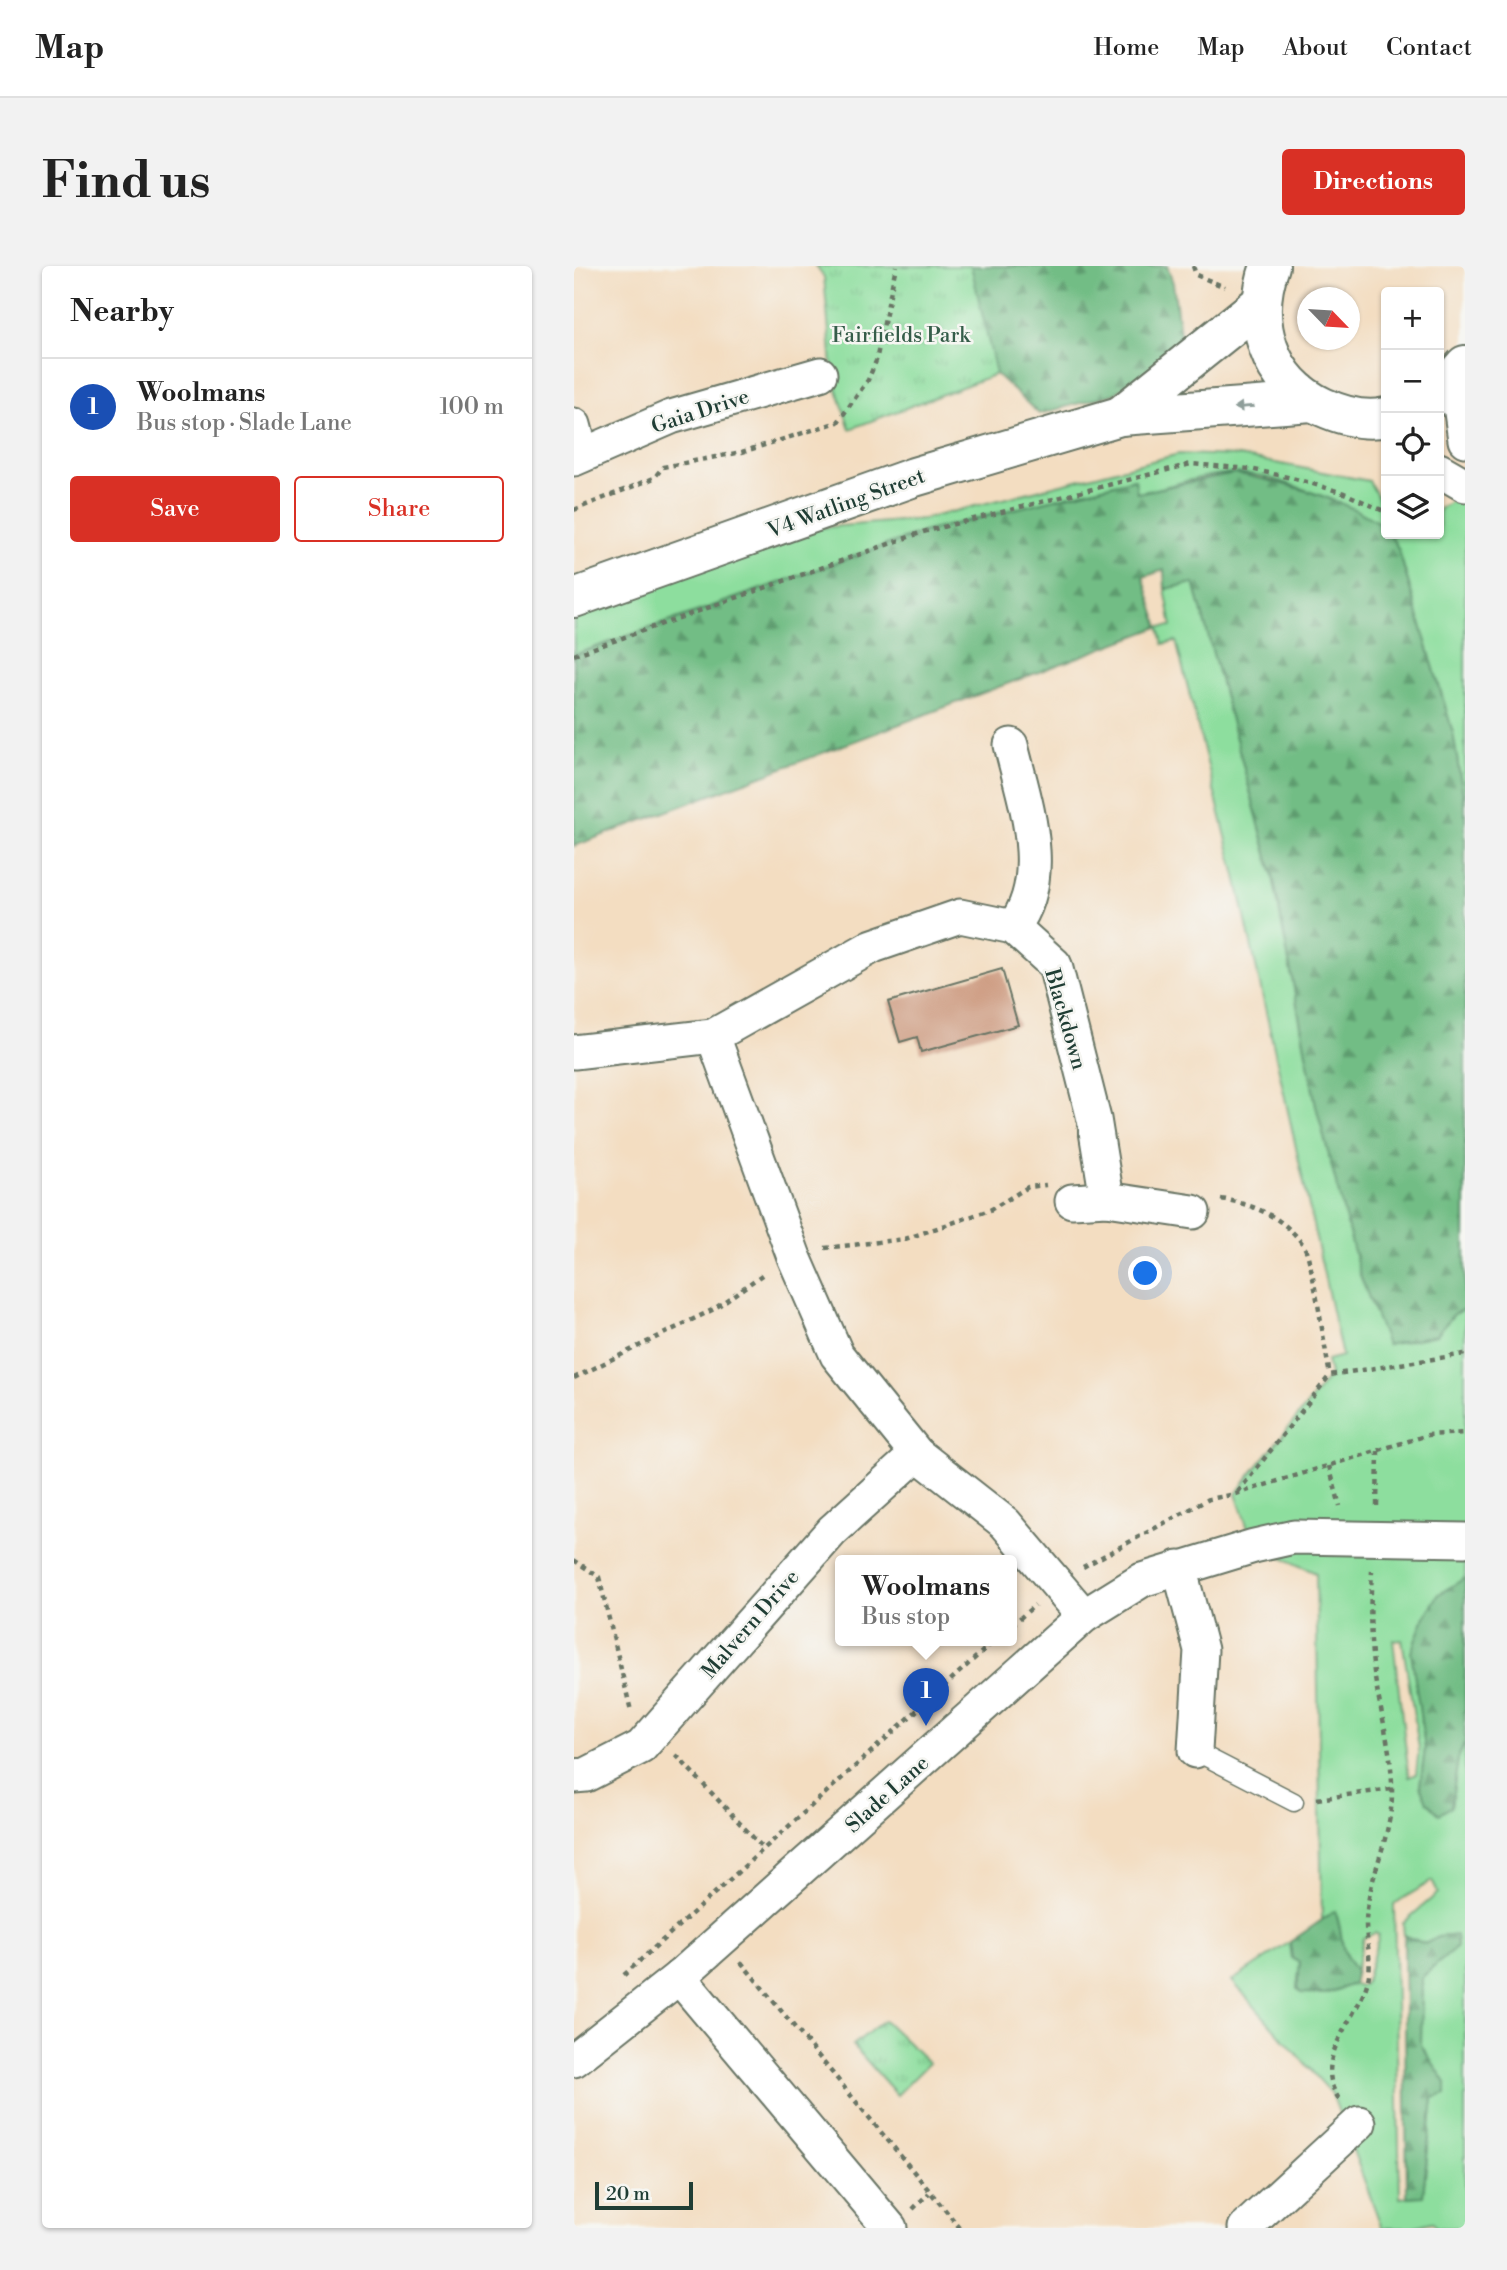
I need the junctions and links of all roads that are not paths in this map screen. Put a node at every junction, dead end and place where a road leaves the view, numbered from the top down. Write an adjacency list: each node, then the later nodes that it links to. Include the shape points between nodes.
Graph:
1 (1270, 266): 2 (street)
2 (1261, 303): 5 (street, via 1273,360 1295,389); 6 (street, V4 Watling Street)
3 (820, 374): 9 (street, Gaia Drive)
4 (1453, 379): 8 (street)
5 (1312, 402): 6 (street, V4 Watling Street, one-way to 6); 7 (street)
6 (1121, 416): 12 (street, V4 Watling Street, via 914,477)
7 (1377, 424)
8 (1465, 440)
9 (577, 446)
10 (1444, 473): 11 (street)
11 (1465, 485)
12 (574, 598)
13 (1011, 745): 14 (street, via 1031,829 1033,873 1023,914)
14 (1013, 927): 15 (street, via 960,916 873,946); 17 (street, Blackdown, via 1055,965 1094,1119)
15 (713, 1036): 16 (street); 20 (street, via 794,1257 837,1355)
16 (574, 1052)
17 (1107, 1199): 18 (street); 19 (street)
18 (1072, 1201)
19 (1203, 1204)
20 (917, 1454): 23 (street, via 1005,1523); 25 (street, Malvern Drive, via 832,1531 641,1747 586,1775)
21 (1465, 1540): 22 (street, Slade Lane, via 1294,1537)
22 (1179, 1567): 23 (street, Slade Lane, via 1142,1580); 24 (street, via 1201,1650)
23 (1084, 1616): 27 (street, Slade Lane)
24 (1195, 1751): 26 (lane)
25 (574, 1776)
26 (1294, 1802)
27 (679, 1978): 28 (street, Slade Lane); 30 (street)
28 (574, 2060)
29 (1350, 2112): 31 (street)
30 (890, 2228)
31 (1245, 2228)

